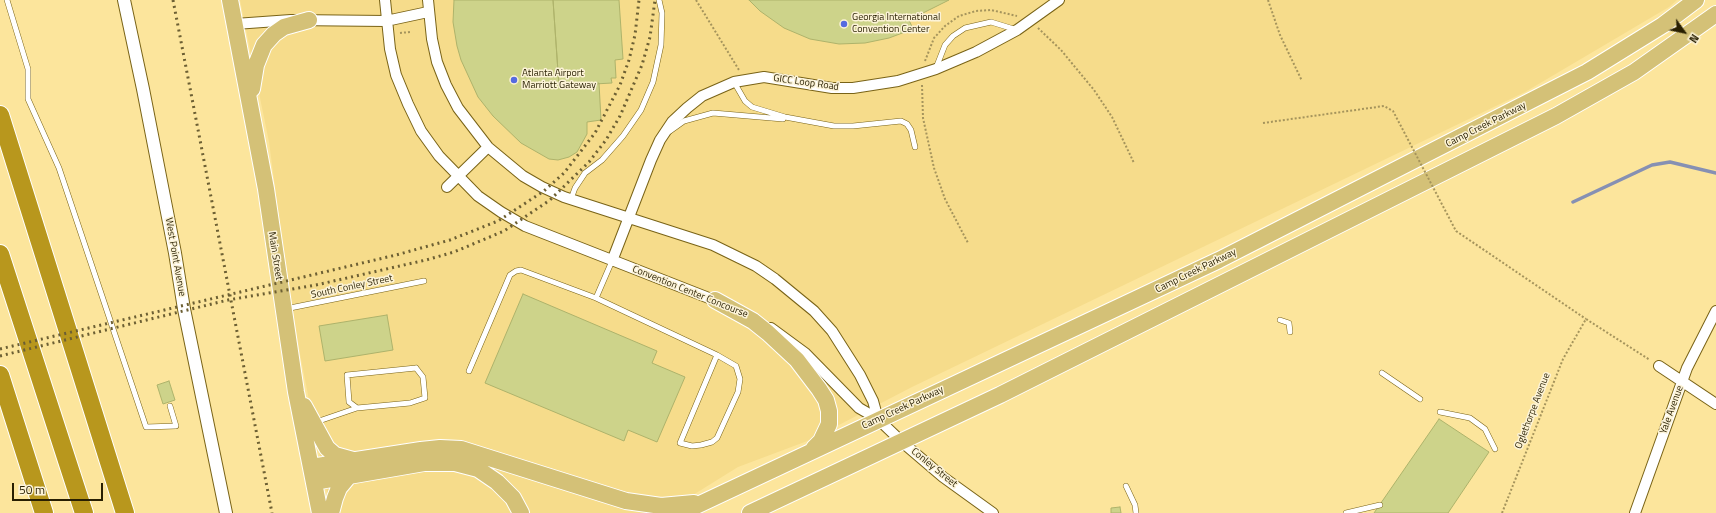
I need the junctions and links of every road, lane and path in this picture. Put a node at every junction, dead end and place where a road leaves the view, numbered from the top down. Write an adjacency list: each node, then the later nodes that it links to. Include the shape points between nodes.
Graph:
1 (7, 0): 57 (lane, via 28,69 28,99 59,168 146,427 176,426)
2 (124, 0): 76 (street, West Point Avenue)
3 (230, 0): 16 (main road, Main Street)
4 (385, 0): 14 (street, Convention Center Concourse)
5 (428, 0): 11 (street)
6 (660, 0): 34 (lane, via 661,45 653,82 641,110 624,136 602,160 585,173)
7 (696, 0): 22 (path, via 726,47)
8 (1059, 0): 15 (street, GICC Loop Road)
9 (1268, 0): 23 (path, via 1280,35)
10 (1696, 0): 60 (main road, Camp Creek Parkway, via 1626,50 1546,94 1170,284)
11 (428, 12): 14 (street); 29 (street, via 437,62 446,86 458,108)
12 (1716, 14): 62 (main road, via 1672,48 1562,112 1019,386)
13 (309, 20): 14 (street); 16 (street); 24 (main road, via 284,27 264,45 256,64)
14 (386, 21): 32 (street, Convention Center Concourse, via 393,62 408,104 421,131)
15 (1028, 22): 17 (street, GICC Loop Road); 21 (path, via 1008,12 991,10 959,16 934,38); 31 (path, via 1050,39 1084,76 1112,117)
16 (235, 24): 24 (main road, Main Street)
17 (1016, 30): 20 (street, GICC Loop Road, via 976,52); 20 (lane, via 991,22 965,28 945,45)
18 (410, 32): 19 (path)
19 (395, 34)
20 (936, 69): 21 (street, GICC Loop Road)
21 (922, 74): 22 (street, GICC Loop Road, via 875,86 853,88 832,88 764,77); 36 (path, via 923,118 929,151 945,199)
22 (740, 81): 26 (lane, via 742,97 752,107); 28 (street, GICC Loop Road, via 702,96 672,122)
23 (1302, 81)
24 (251, 100): 43 (main road, Main Street)
25 (0, 115): 40 (highway)
26 (810, 123): 28 (lane, via 713,113 684,121); 30 (lane, via 853,126 901,121 911,130)
27 (1262, 123): 45 (path, bridge, via 1384,106 1389,108 1393,111 1456,231)
28 (660, 140): 35 (street, GICC Loop Road)
29 (488, 147): 32 (street); 34 (street, via 523,176)
30 (915, 147)
31 (1134, 163)
32 (458, 177): 33 (street); 38 (street, Convention Center Concourse, via 478,196 525,226)
33 (447, 187)
34 (571, 199): 35 (street)
35 (630, 218): 38 (street, GICC Loop Road); 60 (street, via 735,254 795,294 818,316 846,351 873,401)
36 (968, 243)
37 (0, 254): 73 (highway)
38 (612, 261): 41 (lane); 42 (street, Convention Center Concourse)
39 (424, 281): 43 (lane, South Conley Street)
40 (58, 295): 74 (highway); 75 (highway)
41 (596, 298): 48 (lane); 50 (lane, via 521,270 516,271 510,275)
42 (715, 300): 60 (street, Convention Center Concourse, via 790,340 860,408); 64 (main road, via 768,333 796,360 819,389 827,405 829,424 821,441)
43 (283, 310): 54 (main road, Main Street)
44 (1716, 311): 53 (street, Yale Avenue)
45 (1586, 319): 49 (path); 86 (path, Oglethorpe Avenue, via 1563,359)
46 (1280, 320): 47 (lane, via 1289,323)
47 (1290, 332)
48 (717, 354): 48 (lane, via 736,366 740,379 738,392 717,438 701,445 680,443)
49 (1659, 366): 53 (street)
50 (469, 371)
51 (1382, 373): 55 (lane)
52 (0, 375): 72 (highway)
53 (1682, 381): 56 (street); 87 (street, Yale Avenue)
54 (296, 392): 61 (main road); 66 (main road, Main Street)
55 (1420, 399)
56 (1716, 404)
57 (170, 406)
58 (357, 408): 58 (lane, via 349,402 347,376 416,368 423,377 425,398 410,403); 61 (lane)
59 (1440, 412): 63 (lane, via 1470,418 1485,429)
60 (878, 419): 62 (street, Conley Street); 64 (main road, Camp Creek Parkway)
61 (313, 423): 65 (main road, via 327,448 335,455)
62 (902, 442): 69 (main road); 83 (street, Conley Street, via 943,477)
63 (1495, 449)
64 (812, 450): 70 (main road, Camp Creek Parkway)
65 (357, 460): 66 (main road); 70 (main road, via 425,449 461,449 626,501 662,506)
66 (313, 475): 67 (main road); 77 (main road, Main Street)
67 (349, 476): 78 (main road, via 339,488); 79 (main road, via 424,463 448,462 466,465 478,469 497,482 513,498)
68 (1126, 486): 84 (lane)
69 (805, 487): 81 (main road); 82 (main road)
70 (701, 503): 80 (main road, Camp Creek Parkway)
71 (1380, 506): 85 (lane)
72 (44, 513)
73 (84, 513)
74 (125, 513)
75 (138, 513)
76 (226, 513)
77 (320, 513)
78 (332, 513)
79 (521, 513)
80 (681, 513)
81 (750, 513)
82 (765, 513)
83 (992, 513)
84 (1136, 513)
85 (1346, 513)
86 (1502, 513)
87 (1635, 513)

